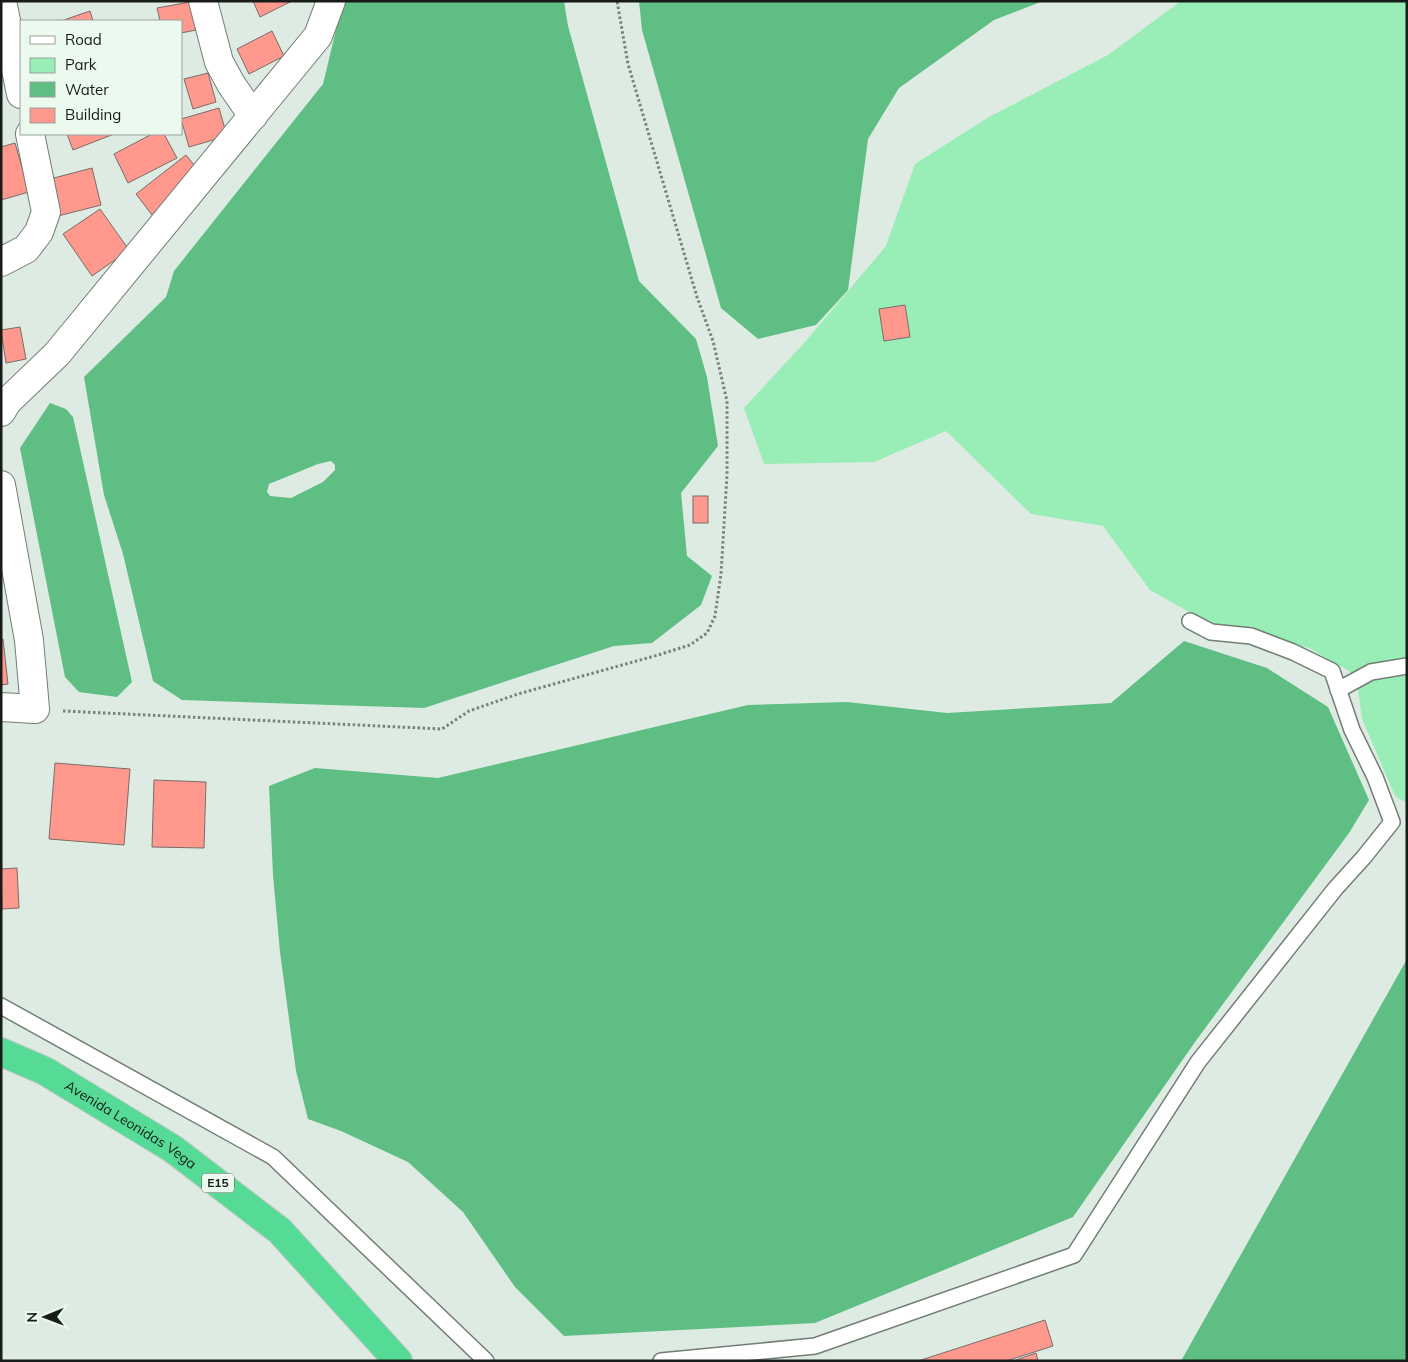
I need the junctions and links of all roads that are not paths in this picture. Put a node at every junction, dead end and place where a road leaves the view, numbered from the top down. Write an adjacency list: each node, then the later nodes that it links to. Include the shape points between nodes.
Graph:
1 (2, 1): 4 (street)
2 (203, 1): 5 (street, via 219,62)
3 (331, 1): 5 (street, via 318,36)
4 (20, 89)
5 (253, 116): 8 (street, via 56,354 7,402)
6 (30, 135): 7 (street, via 46,212 39,232 26,249)
7 (1, 262)
8 (1, 412)
9 (1, 485): 13 (street, via 29,640 35,709)
10 (1190, 621): 12 (lane, via 1211,632 1251,636 1293,652 1332,671)
11 (1407, 666): 12 (lane, via 1371,672)
12 (1338, 690): 18 (lane, via 1392,822 1198,1062 1074,1256 815,1346)
13 (1, 707)
14 (1, 1006): 17 (lane, via 273,1157)
15 (1, 1052): 16 (highway, Avenida Leonidas Vega / E15, via 45,1071 173,1149 280,1231)
16 (398, 1361)
17 (486, 1361)
18 (661, 1361)

